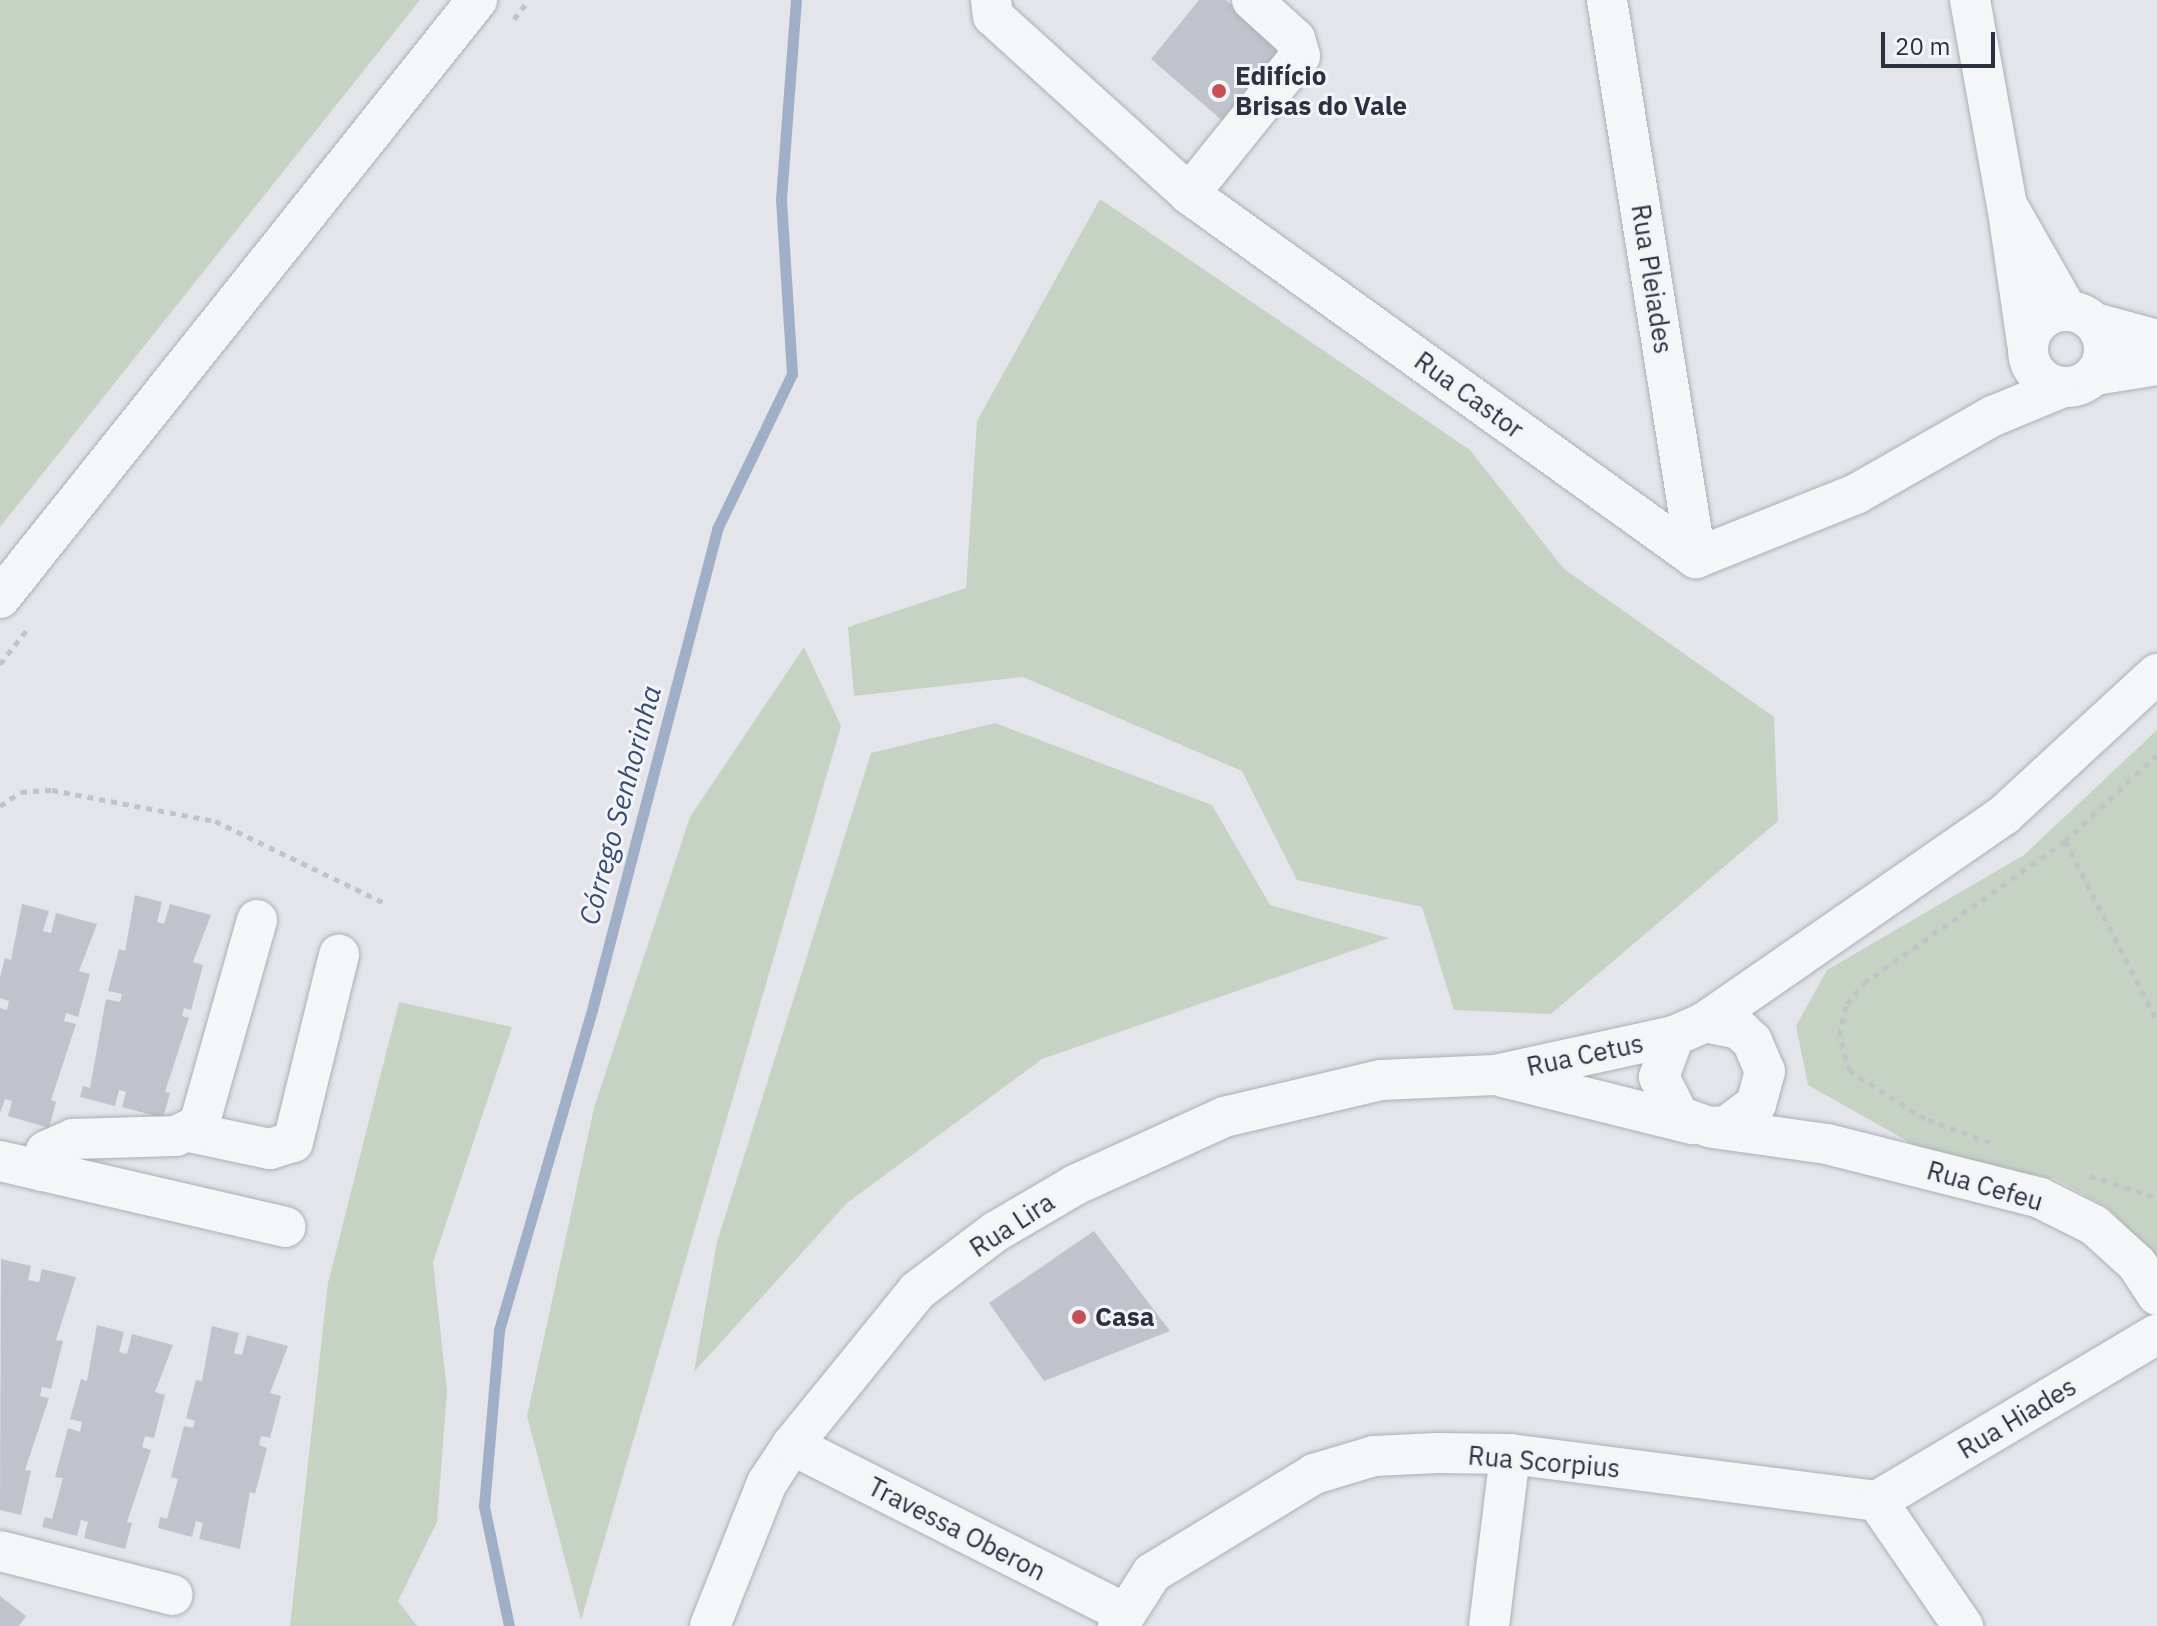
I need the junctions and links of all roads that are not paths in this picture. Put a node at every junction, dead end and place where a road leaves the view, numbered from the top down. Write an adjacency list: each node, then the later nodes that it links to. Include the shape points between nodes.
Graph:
1 (477, 0): 13 (street)
2 (1252, 0): 6 (street, via 1295,39 1300,56)
3 (1607, 0): 12 (street, Rua Pleiades)
4 (1970, 0): 7 (street)
5 (992, 8): 6 (street, Rua Castor)
6 (1189, 194): 12 (street, Rua Castor)
7 (2007, 205): 8 (street); 11 (street)
8 (2081, 317): 9 (street); 11 (street, via 2046,316); 11 (street, via 2104,355)
9 (2157, 340)
10 (2157, 365): 11 (street)
11 (2054, 368): 12 (street, via 1993,416 1856,494)
12 (1696, 558)
13 (0, 598)
14 (2157, 674): 16 (street, via 2004,815)
15 (257, 920): 23 (street, via 207,1108)
16 (1822, 940): 18 (street); 19 (street, via 1773,988 1757,1015)
17 (339, 955): 23 (street, via 293,1142 270,1149)
18 (1690, 1029): 19 (street, via 1739,1029); 20 (street, Rua Cetus); 22 (street, via 1660,1062 1661,1092)
19 (1752, 1041): 21 (street, via 1765,1071)
20 (1495, 1075): 22 (street, Rua Cefeu); 30 (street, Rua Lira, via 1381,1080 1224,1117 1075,1185 995,1232 917,1291)
21 (1763, 1088): 22 (street, via 1743,1117); 24 (street, Rua Cefeu)
22 (1700, 1126): 24 (street, Rua Cefeu)
23 (189, 1132): 26 (street, via 73,1139 46,1151)
24 (1827, 1144): 28 (street, Rua Cefeu, via 2040,1198 2094,1225 2137,1264)
25 (0, 1161): 26 (street)
26 (42, 1171): 27 (street)
27 (285, 1227)
28 (2157, 1295)
29 (2157, 1334): 32 (street, Rua Hiades)
30 (792, 1445): 35 (street, Travessa Oberon); 36 (street, Rua Lira, via 767,1483)
31 (1510, 1454): 32 (street, Rua Scorpius); 35 (street, Rua Scorpius, via 1374,1456 1314,1474 1152,1573); 37 (street)
32 (1877, 1501): 38 (street)
33 (0, 1551): 34 (street)
34 (172, 1595)
35 (1120, 1619)
36 (710, 1626)
37 (1489, 1626)
38 (1963, 1626)

